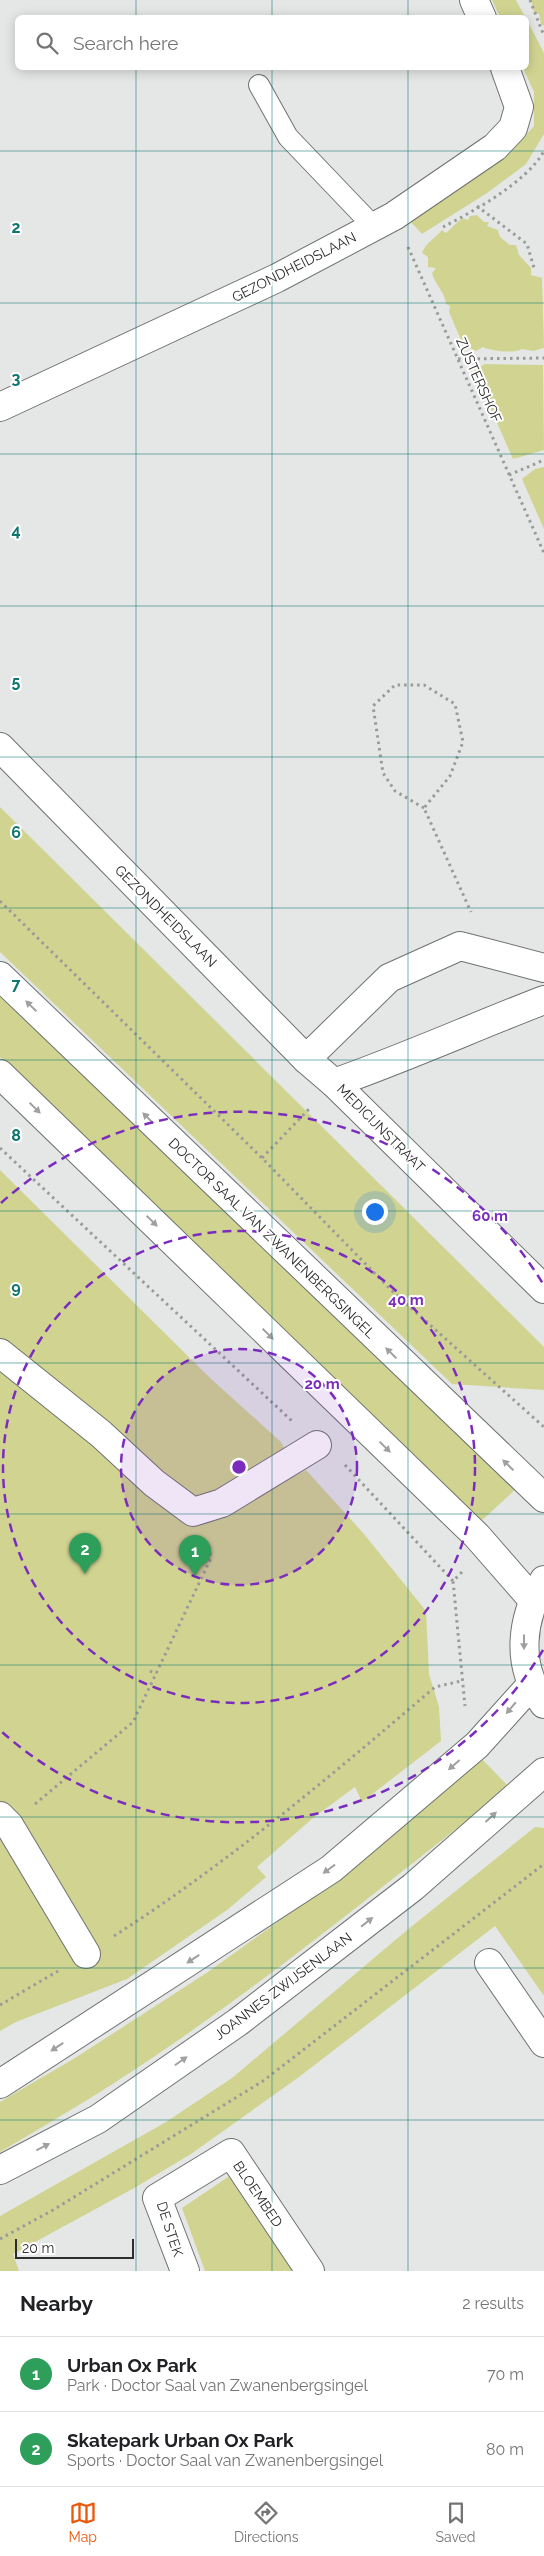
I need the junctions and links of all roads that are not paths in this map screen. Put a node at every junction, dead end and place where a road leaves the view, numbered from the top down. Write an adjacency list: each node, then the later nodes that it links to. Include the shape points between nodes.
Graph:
1 (474, 0): 2 (street)
2 (481, 15)
3 (506, 70): 5 (street, GEZONDHEIDSLAAN, via 519,106 513,128 495,147)
4 (259, 85): 5 (lane, via 288,137)
5 (384, 222): 6 (street, GEZONDHEIDSLAAN, via 277,278)
6 (0, 407)
7 (0, 747): 11 (street, GEZONDHEIDSLAAN)
8 (544, 968): 11 (street, via 460,946 389,978)
9 (0, 976): 17 (street, DOCTOR SAAL VAN ZWANENBERGSINGEL, one-way to 9)
10 (544, 1000): 13 (street, MEDICIJNSTRAAT)
11 (306, 1059): 13 (street, GEZONDHEIDSLAAN)
12 (0, 1074): 18 (street, one-way to 18, via 488,1547)
13 (334, 1083): 14 (street, MEDICIJNSTRAAT)
14 (544, 1289)
15 (0, 1353): 16 (street, via 193,1512 222,1503)
16 (317, 1445)
17 (544, 1498)
18 (538, 1590): 19 (street, one-way to 19, via 526,1620 523,1642 525,1662)
19 (538, 1694): 25 (street, one-way to 25, via 331,1869)
20 (544, 1772): 26 (street, JOANNES ZWIJSENLAAN, one-way to 20, via 98,2119 238,2022 413,1887)
21 (4, 1820): 22 (street)
22 (86, 1954)
23 (489, 1963): 24 (street)
24 (544, 2044)
25 (0, 2084)
26 (0, 2170)
27 (193, 2176): 28 (street, DE STEK, via 157,2198); 29 (street, BLOEMBED, via 231,2153)
28 (185, 2271)
29 (310, 2271)

